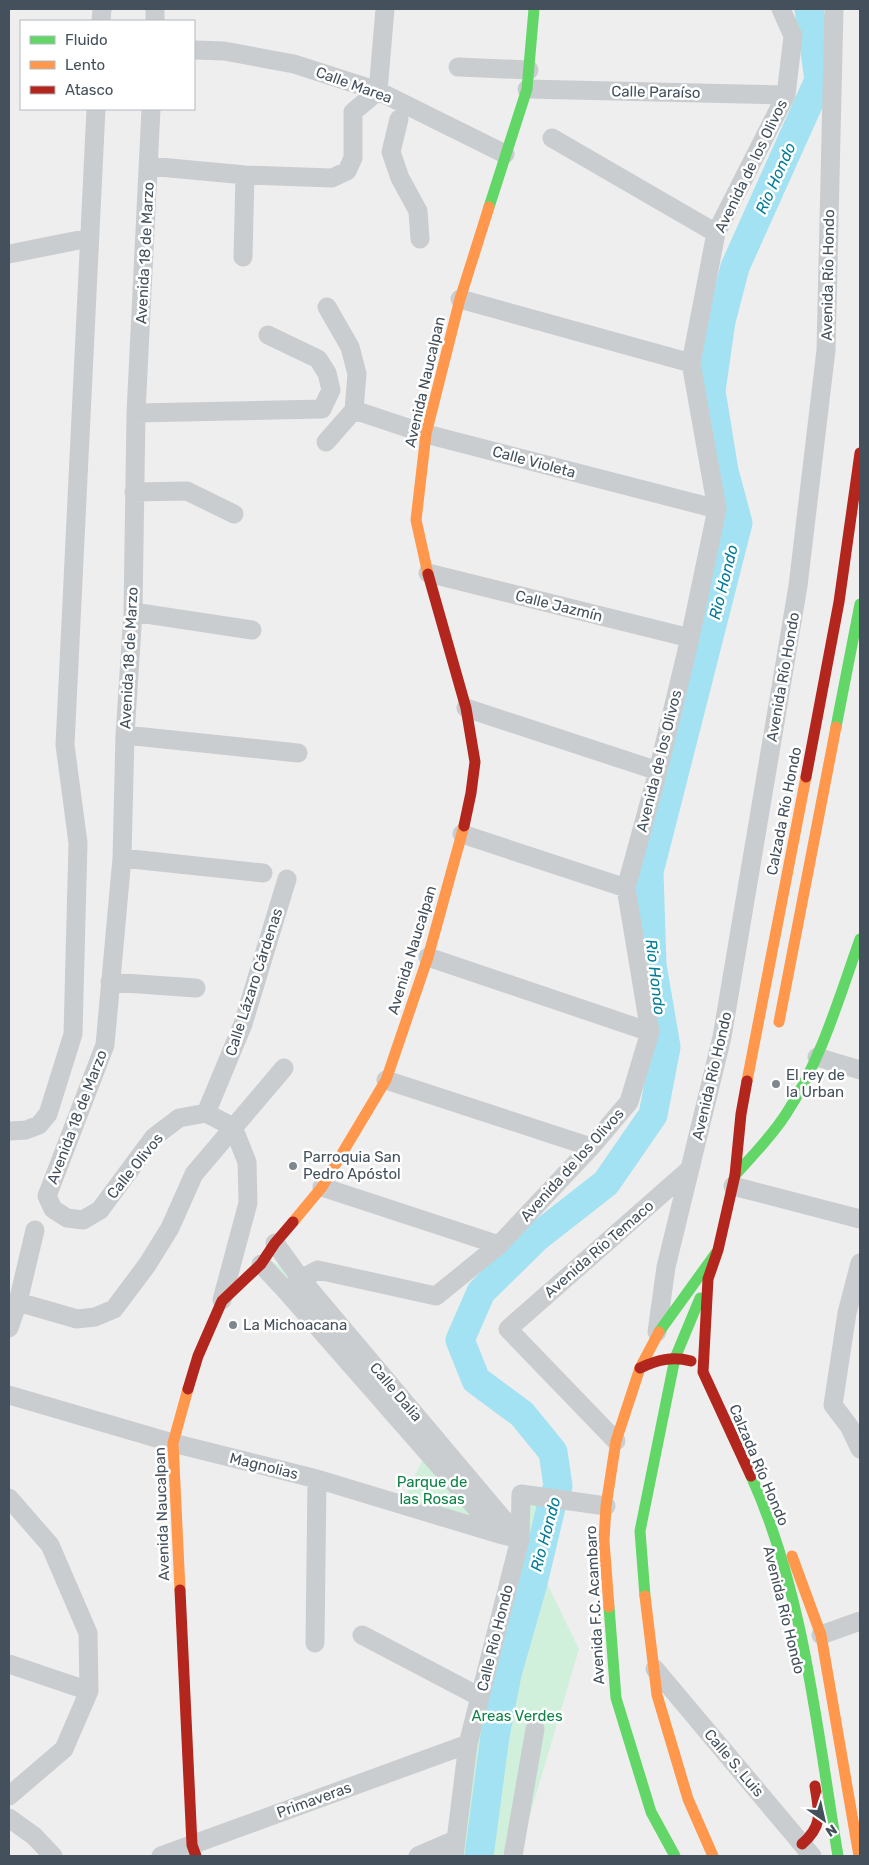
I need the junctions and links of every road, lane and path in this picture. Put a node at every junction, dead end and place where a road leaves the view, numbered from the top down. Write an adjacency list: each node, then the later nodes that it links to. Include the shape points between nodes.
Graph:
1 (385, 9): 9 (street)
2 (534, 9): 7 (main road, Avenida Naucalpan)
3 (781, 9): 10 (street, Avenida de los Olivos, via 793,36)
4 (834, 9): 64 (street, Avenida Río Hondo, via 826,350 798,586 722,1037)
5 (195, 50): 9 (street, Calle Marea, via 224,51 294,64)
6 (458, 67): 7 (street)
7 (529, 70): 8 (main road, Avenida Naucalpan)
8 (527, 89): 10 (street, Calle Paraíso); 15 (main road, Avenida Naucalpan)
9 (378, 91): 15 (street, Calle Marea); 17 (street, via 353,112 353,158 346,171 332,178)
10 (786, 95): 18 (street, Avenida de los Olivos)
11 (96, 110): 19 (street)
12 (151, 110): 16 (street, Avenida 18 de Marzo)
13 (399, 119): 20 (street, via 391,152 400,178 418,211)
14 (552, 138): 18 (street)
15 (505, 154): 23 (main road, Avenida Naucalpan)
16 (149, 166): 17 (street); 28 (street, Avenida 18 de Marzo)
17 (246, 175): 22 (street)
18 (716, 233): 26 (street, Avenida de los Olivos)
19 (89, 238): 21 (street); 62 (street, via 66,745 78,843 73,1034 48,1114 39,1125)
20 (420, 239)
21 (9, 254)
22 (243, 257)
23 (460, 299): 26 (street); 29 (main road, Avenida Naucalpan)
24 (327, 307): 27 (street, via 350,347 357,374)
25 (268, 335): 28 (street, via 318,359 327,373 331,390 322,409)
26 (691, 363): 33 (street, Avenida de los Olivos)
27 (354, 410): 29 (street, Calle Violeta); 30 (street)
28 (136, 413): 32 (street, Avenida 18 de Marzo)
29 (426, 434): 33 (street, Calle Violeta); 35 (main road, Avenida Naucalpan, via 416,520)
30 (326, 442)
31 (860, 453): 65 (main road, Calzada Río Hondo, via 839,602 741,1114)
32 (134, 492): 34 (street, via 187,491); 37 (street, Avenida 18 de Marzo)
33 (717, 509): 39 (street, Avenida de los Olivos)
34 (234, 514)
35 (428, 573): 39 (street, Calle Jazmín); 40 (main road, Avenida Naucalpan)
36 (860, 604): 54 (main road)
37 (133, 612): 38 (street); 41 (street, Avenida 18 de Marzo)
38 (252, 630)
39 (690, 638): 43 (street, Avenida de los Olivos)
40 (466, 708): 43 (street); 44 (main road, Avenida Naucalpan, via 474,762 472,793)
41 (126, 735): 42 (street); 45 (street, Avenida 18 de Marzo)
42 (298, 753)
43 (658, 771): 48 (street, Avenida de los Olivos)
44 (462, 834): 48 (street); 50 (main road, Avenida Naucalpan)
45 (122, 858): 46 (street); 51 (street, Avenida 18 de Marzo)
46 (263, 873)
47 (287, 879): 59 (street, Calle Lázaro Cárdenas, via 243,1024)
48 (626, 888): 53 (street, Avenida de los Olivos)
49 (860, 939): 55 (main road)
50 (428, 957): 53 (street); 58 (main road, Avenida Naucalpan)
51 (110, 982): 52 (street); 67 (street, Avenida 18 de Marzo, via 105,1045)
52 (196, 988)
53 (650, 1032): 63 (street, Avenida de los Olivos, via 629,1102)
54 (776, 1034)
55 (817, 1057): 57 (street); 65 (main road, via 788,1111)
56 (284, 1068): 60 (street)
57 (860, 1070)
58 (386, 1080): 63 (street); 66 (main road, Avenida Naucalpan)
59 (206, 1113): 60 (street); 67 (street, Calle Olivos, via 179,1118 154,1137 100,1210 83,1220 67,1218 53,1208)
60 (233, 1127): 78 (street, via 247,1162 248,1203); 79 (street, via 194,1174 170,1228 114,1309 94,1317 77,1319)
61 (751, 1128): 65 (main road, Calzada Río Hondo)
62 (9, 1131)
63 (591, 1147): 71 (street, Avenida de los Olivos)
64 (690, 1169): 81 (street, Avenida Río Hondo, via 666,1267); 87 (street, Avenida Río Temaco, via 508,1329)
65 (734, 1180): 68 (street); 72 (main road, Calzada Río Hondo)
66 (322, 1187): 70 (main road, Avenida Naucalpan); 71 (street)
67 (47, 1196)
68 (860, 1219)
69 (35, 1230): 79 (street)
70 (275, 1244): 74 (main road, Avenida Naucalpan); 75 (street, Calle Dalia)
71 (499, 1245): 75 (street, Avenida de los Olivos, via 436,1296 318,1270)
72 (718, 1250): 76 (main road, Calzada Río Hondo); 81 (main road, Avenida F.C. Acambaro)
73 (860, 1263): 89 (street, via 847,1313 833,1405 849,1426)
74 (261, 1264): 77 (street, Calle Dalia); 78 (main road, Avenida Naucalpan)
75 (301, 1279): 77 (street, Avenida de los Olivos); 86 (street, Calle Dalia)
76 (708, 1279): 82 (main road); 84 (main road, Calzada Río Hondo)
77 (287, 1292): 86 (street, Calle Dalia)
78 (222, 1301): 88 (main road, Avenida Naucalpan, via 198,1356)
79 (18, 1302): 80 (street)
80 (9, 1328)
81 (656, 1336): 83 (main road, Avenida F.C. Acambaro)
82 (675, 1358): 83 (main road, via 658,1359); 84 (main road, via 690,1360); 101 (main road, via 640,1530 647,1619)
83 (640, 1368): 87 (main road, Avenida F.C. Acambaro)
84 (703, 1372): 92 (main road, Calzada Río Hondo)
85 (9, 1395): 88 (street, Magnolias)
86 (396, 1404): 94 (street, Calle Dalia); 95 (street, Calle Dalia)
87 (616, 1442): 93 (main road, Avenida F.C. Acambaro)
88 (173, 1443): 90 (street, Magnolias); 111 (main road, Avenida Naucalpan)
89 (860, 1449)
90 (317, 1479): 94 (street, Magnolias); 99 (street)
91 (9, 1498): 102 (street, via 50,1545 88,1633)
92 (762, 1501): 97 (main road, Avenida Río Hondo, via 787,1545); 110 (main road, Avenida Río Hondo, via 768,1553 792,1634 802,1684 820,1817); 119 (main road, Calzada Río Hondo, via 789,1584 803,1646)
93 (606, 1506): 95 (street, Calle Río Hondo, via 520,1494); 116 (main road, Avenida F.C. Acambaro, via 604,1541 616,1698 651,1812)
94 (499, 1534): 95 (street, Magnolias)
95 (520, 1539): 103 (street, Calle Río Hondo)
96 (860, 1622): 97 (street)
97 (821, 1635): 107 (main road, Avenida Río Hondo)
98 (362, 1636): 103 (street)
99 (315, 1643)
100 (9, 1664): 102 (street)
101 (655, 1669): 110 (street, Calle S. Luis); 117 (main road, via 656,1695 688,1799); 118 (main road, via 699,1799)
102 (89, 1691): 106 (street, via 64,1749)
103 (480, 1697): 105 (street, Calle Río Hondo)
104 (535, 1729): 115 (street)
105 (468, 1744): 109 (street, Calle Río Hondo); 111 (street, Primaveras)
106 (9, 1796)
107 (850, 1798): 110 (main road, via 845,1824 836,1837); 120 (main road, Avenida Río Hondo)
108 (9, 1818): 112 (street, via 34,1836)
109 (454, 1848): 114 (street)
110 (807, 1850)
111 (194, 1851): 113 (street, Primaveras)
112 (53, 1856)
113 (161, 1856)
114 (418, 1856)
115 (513, 1856)
116 (675, 1856)
117 (713, 1856)
118 (726, 1856)
119 (838, 1856)
120 (859, 1856)

